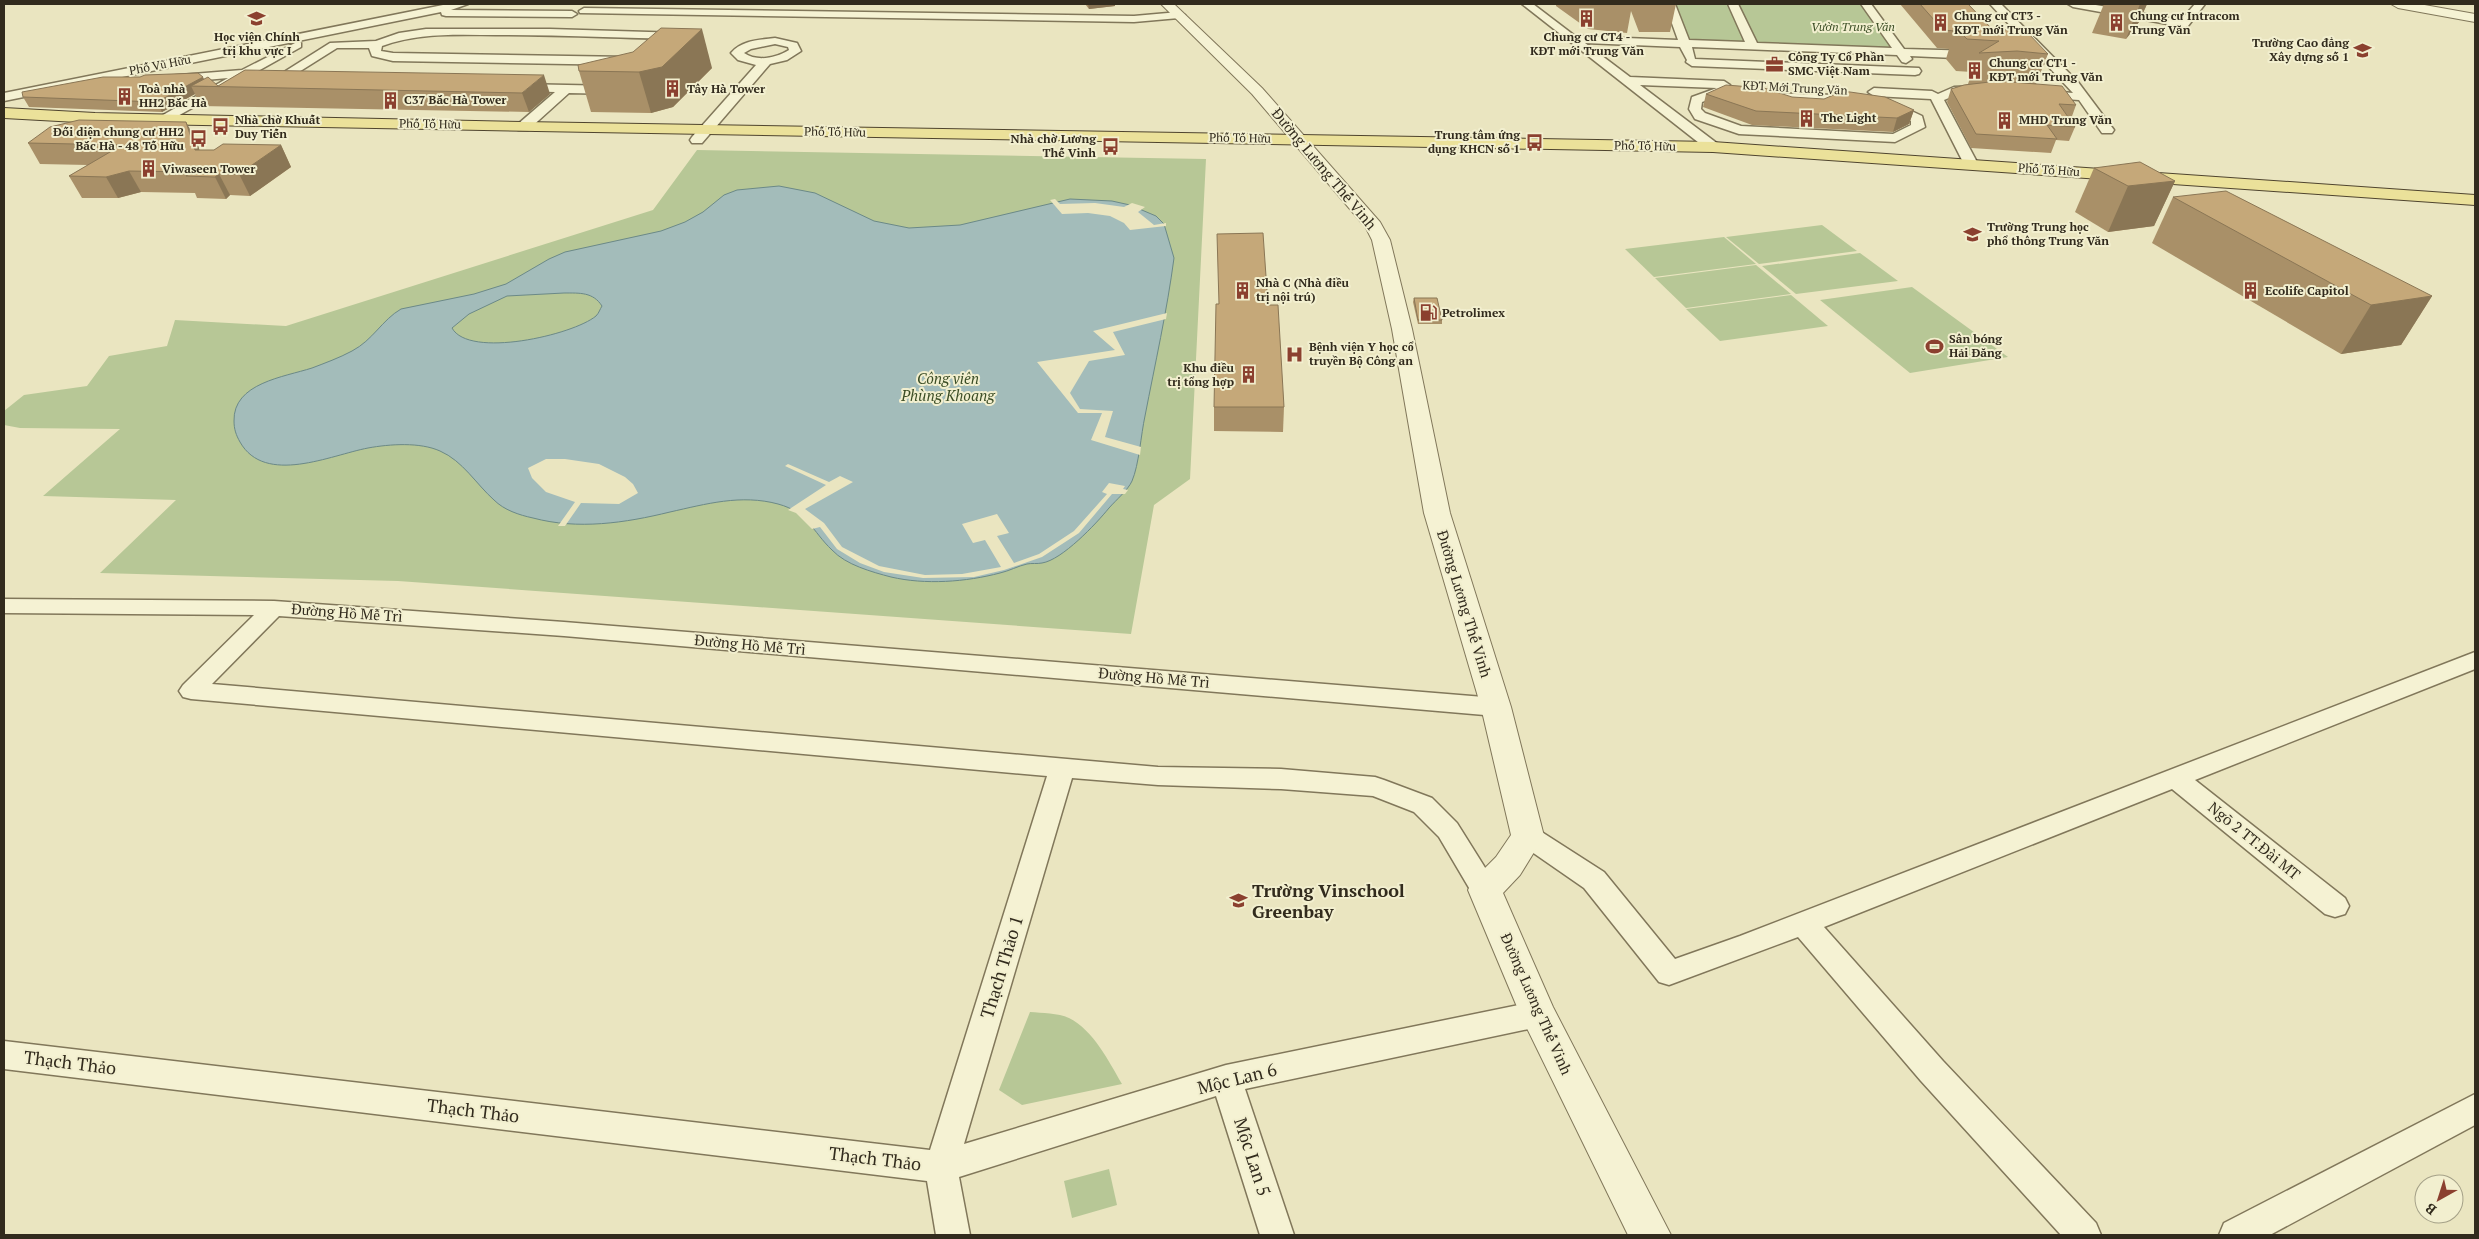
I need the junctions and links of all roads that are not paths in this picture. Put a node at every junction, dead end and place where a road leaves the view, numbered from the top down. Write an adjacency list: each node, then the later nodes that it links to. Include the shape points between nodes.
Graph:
1 (463, 4): 56 (street, Phố Vũ Hữu)
2 (801, 4): 17 (street)
3 (815, 4): 19 (street)
4 (882, 4): 20 (street)
5 (1030, 4): 21 (street)
6 (1167, 4): 18 (street, Đường Lương Thế Vinh)
7 (1527, 4): 26 (street)
8 (1670, 4): 28 (street)
9 (1733, 4): 30 (street)
10 (1866, 4): 32 (street, KĐT Mới Trung Văn)
11 (1995, 4): 35 (street)
12 (2073, 4): 13 (street, via 2184,24)
13 (2200, 4)
14 (2398, 4): 22 (street)
15 (584, 11): 16 (street)
16 (711, 14): 17 (street); 23 (street)
17 (791, 15): 19 (street); 27 (street)
18 (1179, 15): 21 (street, via 1134,19); 72 (street, Đường Lương Thế Vinh)
19 (805, 16): 20 (street); 25 (street)
20 (874, 16): 21 (street)
21 (1022, 18)
22 (2475, 18)
23 (694, 31): 24 (street); 31 (street)
24 (550, 32): 29 (street, via 426,32 398,36); 36 (street); 44 (street, via 572,14 454,12 302,43)
25 (787, 35): 27 (street); 38 (street, via 795,51)
26 (1574, 38): 28 (street); 45 (street)
27 (768, 42): 37 (street, via 738,51 738,56)
28 (1685, 43): 30 (street); 40 (street)
29 (377, 44): 36 (street, via 374,48 376,54 393,58); 46 (street, via 334,45)
30 (1753, 46): 32 (street)
31 (673, 50)
32 (1900, 52): 33 (street); 42 (street, KĐT Mới Trung Văn)
33 (1985, 55)
34 (2030, 58): 35 (street)
35 (2048, 58): 57 (street)
36 (509, 60): 39 (street); 41 (street)
37 (750, 60): 38 (street); 70 (street)
38 (767, 60): 70 (street)
39 (643, 61)
40 (1692, 62): 42 (street, KĐT Mới Trung Văn); 48 (street)
41 (494, 71)
42 (1915, 71): 54 (street, KĐT Mới Trung Văn, via 1932,95)
43 (156, 80): 44 (street)
44 (251, 80): 46 (street); 62 (street, via 228,83)
45 (1630, 81): 48 (street, KĐT Mới Trung Văn); 73 (street)
46 (271, 84): 47 (street)
47 (290, 84)
48 (1699, 84): 53 (street, KĐT Mới Trung Văn)
49 (509, 88): 51 (street)
50 (630, 88): 51 (street)
51 (566, 89): 65 (street)
52 (1989, 90): 76 (street, via 1954,91 1937,99)
53 (1782, 92): 54 (street); 58 (street); 69 (street, via 1718,92 1696,100 1695,109 1700,116 1739,130)
54 (1805, 93): 59 (street); 71 (street, via 1870,99 1894,105 1917,119 1918,127 1895,138)
55 (2028, 93): 57 (street)
56 (4, 97)
57 (2083, 97): 67 (street)
58 (1773, 105)
59 (1830, 108)
60 (4, 113): 61 (main road, Phố Tố Hữu)
61 (95, 118): 62 (main road, Phố Tố Hữu); 63 (main road)
62 (162, 119): 65 (main road, Phố Tố Hữu)
63 (4, 120)
64 (4, 126): 66 (main road)
65 (523, 127): 70 (main road, Phố Tố Hữu)
66 (71, 130): 68 (main road, Phố Tố Hữu); 70 (main road, Phố Tố Hữu)
67 (2107, 130)
68 (45, 131)
69 (1796, 133): 71 (street); 74 (street)
70 (694, 135): 72 (main road, Phố Tố Hữu)
71 (1831, 135): 75 (street)
72 (1305, 145): 73 (main road, Phố Tố Hữu); 76 (main road, Phố Tố Hữu); 82 (street, Đường Lương Thế Vinh, via 1374,226 1381,240 1402,329 1437,514)
73 (1713, 148): 74 (main road, Phố Tố Hữu)
74 (1803, 152): 75 (main road, Phố Tố Hữu)
75 (1839, 155): 76 (main road, Phố Tố Hữu)
76 (1977, 168): 77 (main road, Phố Tố Hữu); 78 (main road, Phố Tố Hữu)
77 (2475, 200)
78 (2475, 211)
79 (4, 606): 80 (street, Đường Hồ Mễ Trì)
80 (274, 608): 82 (street, Đường Hồ Mễ Trì); 83 (street, via 191,692)
81 (2475, 660): 84 (street)
82 (1496, 707): 85 (street, Đường Lương Thế Vinh)
83 (1062, 767): 86 (street, via 1158,776 1281,779 1375,787 1423,805 1448,830); 93 (street, Thạch Thảo 1)
84 (2174, 777): 87 (street, Ngõ 2 TT.Đài MT); 88 (street)
85 (1528, 836): 86 (street, via 1508,866); 88 (street, via 1594,880 1669,973)
86 (1486, 890): 89 (street, Đường Lương Thế Vinh)
87 (2334, 906)
88 (1802, 922): 97 (street, via 1932,1071)
89 (1538, 1014): 91 (street, Mộc Lan 6); 96 (street, Đường Lương Thế Vinh)
90 (4, 1056): 93 (street, Thạch Thảo)
91 (1226, 1079): 93 (street, Mộc Lan 6); 95 (street, Mộc Lan 5)
92 (2475, 1109): 98 (street)
93 (941, 1167): 94 (street)
94 (953, 1235)
95 (1277, 1235)
96 (1650, 1235)
97 (2084, 1235)
98 (2236, 1235)

